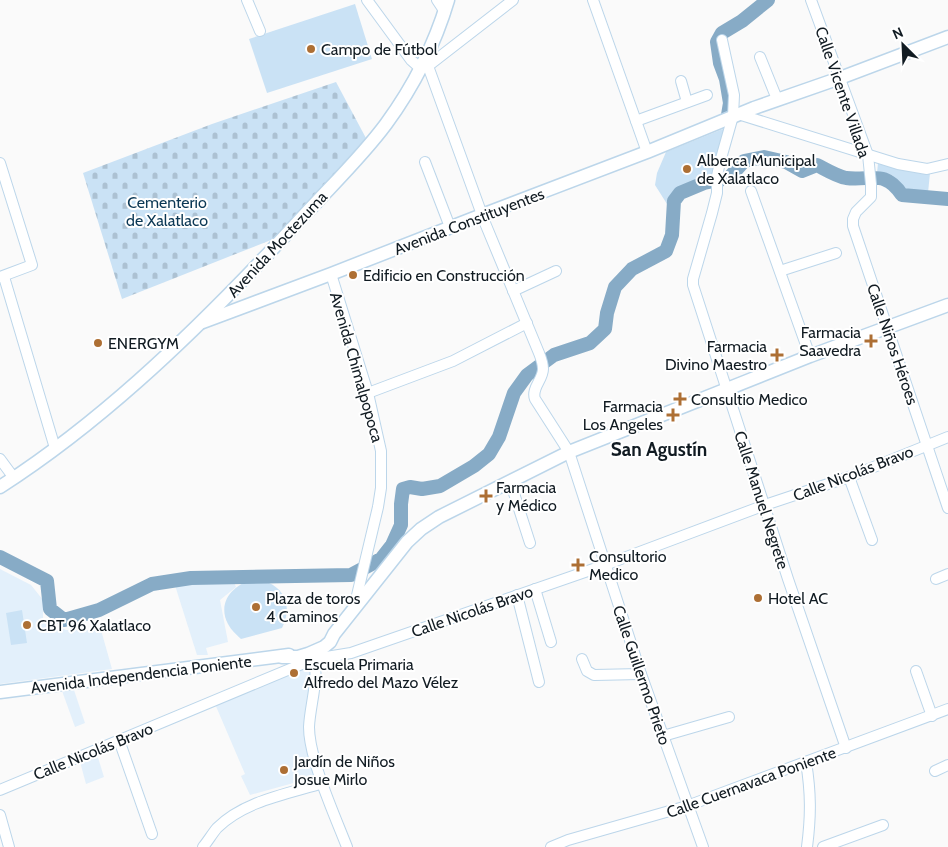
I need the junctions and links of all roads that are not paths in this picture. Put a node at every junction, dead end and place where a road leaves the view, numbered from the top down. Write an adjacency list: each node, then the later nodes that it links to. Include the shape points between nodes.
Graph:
1 (247, 0): 8 (street)
2 (367, 0): 12 (street, via 412,60)
3 (437, 0): 7 (street)
4 (513, 0): 12 (street)
5 (593, 0): 19 (street)
6 (811, 0): 13 (street, Calle Vicente Villada)
7 (447, 6): 12 (main road, Avenida Moctezuma)
8 (260, 31)
9 (948, 37): 13 (main road, Avenida Constituyentes)
10 (722, 40): 18 (street)
11 (760, 57): 16 (street)
12 (424, 65): 27 (street); 36 (main road, Avenida Moctezuma, via 387,123 360,156)
13 (840, 78): 16 (main road, Avenida Constituyentes); 21 (street, Calle Vicente Villada)
14 (682, 81): 17 (street)
15 (708, 95): 17 (street)
16 (777, 100): 18 (main road, Avenida Constituyentes)
17 (687, 102): 19 (street)
18 (735, 115): 20 (main road, Avenida Constituyentes); 21 (street); 40 (street, Calle Manuel Negrete, via 692,284)
19 (636, 121): 20 (street)
20 (648, 152): 27 (main road, Avenida Constituyentes)
21 (868, 155): 24 (street, via 916,168); 25 (street, Calle Vicente Villada)
22 (425, 162): 28 (street)
23 (0, 163): 33 (street, via 32,265)
24 (948, 164)
25 (872, 184): 38 (street, Calle Niños Héroes, via 871,197 856,212 853,222)
26 (751, 191): 31 (street)
27 (482, 215): 28 (main road, Avenida Constituyentes); 34 (street)
28 (450, 227): 32 (main road, Avenida Constituyentes)
29 (836, 253): 31 (street)
30 (556, 271): 34 (street)
31 (780, 271): 39 (street)
32 (331, 274): 36 (main road, Avenida Constituyentes); 41 (street, Avenida Chimalpopoca)
33 (2, 277): 44 (street)
34 (513, 290): 37 (street)
35 (948, 305): 38 (main road, Avenida Independencia Poniente)
36 (203, 322): 44 (main road, Avenida Moctezuma, via 109,406)
37 (527, 323): 41 (street, via 453,361); 45 (street, Calle Guillermo Prieto, via 544,367 533,395)
38 (887, 329): 39 (main road, Avenida Independencia Poniente); 43 (street, Calle Niños Héroes)
39 (810, 356): 40 (main road, Avenida Independencia Poniente)
40 (726, 390): 45 (main road, Avenida Independencia Poniente); 51 (street, Calle Manuel Negrete)
41 (368, 393): 60 (street, Avenida Chimalpopoca, via 381,451 381,474 378,507)
42 (948, 437): 43 (street, Calle Nicolás Bravo)
43 (927, 445): 47 (street, Calle Nicolás Bravo); 52 (street, Calle Niños Héroes)
44 (55, 448): 48 (main road, Avenida Moctezuma)
45 (569, 452): 49 (main road, Avenida Independencia Poniente); 55 (street, Calle Guillermo Prieto)
46 (0, 459): 48 (street)
47 (850, 476): 51 (street, Calle Nicolás Bravo); 53 (street)
48 (14, 478): 50 (main road, Avenida Moctezuma)
49 (510, 481): 54 (street); 60 (main road, Avenida Independencia Poniente, via 421,529)
50 (0, 487)
51 (765, 506): 55 (street, Calle Nicolás Bravo); 75 (street, Calle Manuel Negrete)
52 (948, 508)
53 (872, 540)
54 (530, 543)
55 (605, 565): 58 (street, Calle Nicolás Bravo); 67 (street, Calle Guillermo Prieto)
56 (948, 574): 57 (street)
57 (936, 578)
58 (535, 589): 59 (street, Calle Nicolás Bravo); 62 (street)
59 (517, 595): 63 (street, Calle Nicolás Bravo, via 351,653); 68 (street)
60 (353, 610): 61 (main road, Avenida Independencia Poniente)
61 (334, 634): 63 (main road, Avenida Independencia Poniente, via 330,642); 64 (main road, Avenida Independencia Poniente)
62 (551, 642)
63 (313, 656): 64 (main road, Avenida Independencia Poniente); 74 (street, Calle Nicolás Bravo); 79 (street, via 309,728)
64 (282, 657): 69 (main road, Avenida Independencia Poniente)
65 (582, 659): 67 (street, via 587,671 594,675)
66 (916, 671): 71 (street)
67 (641, 674): 73 (street, Calle Guillermo Prieto)
68 (539, 682)
69 (0, 692)
70 (948, 709): 71 (street, Calle Cuernavaca Poniente)
71 (932, 716): 75 (street, Calle Cuernavaca Poniente)
72 (729, 717): 73 (street)
73 (663, 736): 81 (street, Calle Guillermo Prieto)
74 (119, 740): 80 (street, Calle Nicolás Bravo); 84 (street)
75 (846, 748): 76 (street, Calle Cuernavaca Poniente)
76 (806, 762): 81 (street, Calle Cuernavaca Poniente); 90 (street, via 811,797)
77 (948, 765): 78 (street)
78 (935, 770)
79 (323, 783): 86 (street, via 254,804 217,828); 87 (street)
80 (0, 790)
81 (687, 806): 88 (street, Calle Cuernavaca Poniente); 89 (street, Calle Guillermo Prieto)
82 (0, 815): 85 (street)
83 (883, 825): 91 (street)
84 (152, 834)
85 (9, 847)
86 (203, 847)
87 (347, 847)
88 (551, 847)
89 (703, 847)
90 (807, 847)
91 (823, 847)

